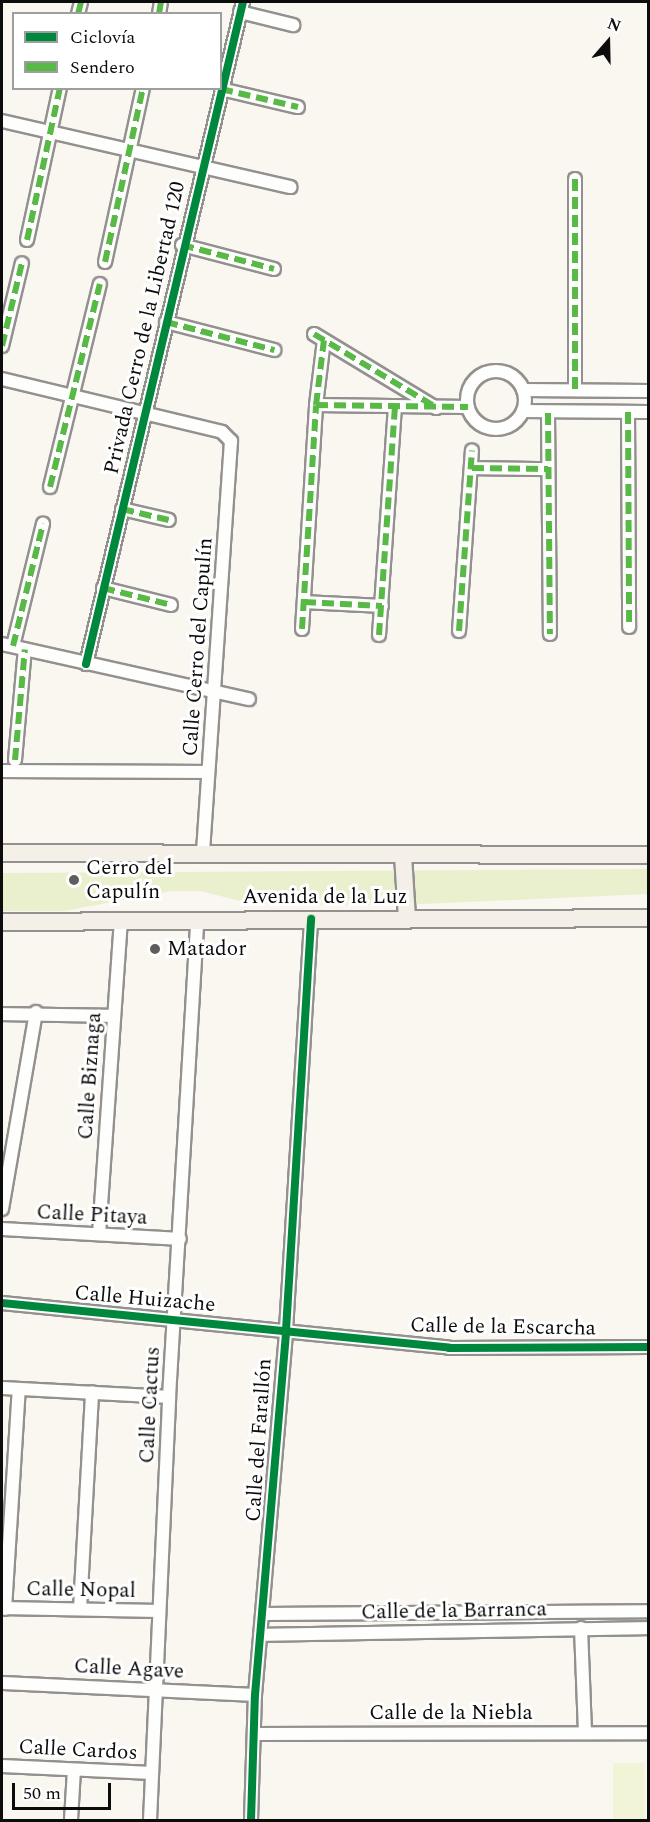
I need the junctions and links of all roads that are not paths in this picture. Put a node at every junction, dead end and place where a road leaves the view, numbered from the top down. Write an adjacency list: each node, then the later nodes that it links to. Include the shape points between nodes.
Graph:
1 (241, 7): 2 (street); 3 (street, Privada Cerro de la Libertad 120)
2 (293, 25)
3 (222, 85)
4 (222, 89): 8 (street)
5 (60, 90): 10 (street)
6 (143, 90): 11 (street)
7 (221, 90): 12 (street, Privada Cerro de la Libertad 120)
8 (298, 107)
9 (2, 121): 10 (street)
10 (49, 132): 11 (street); 15 (street)
11 (130, 150): 12 (street); 17 (street)
12 (201, 167): 14 (street); 16 (street, Privada Cerro de la Libertad 120)
13 (575, 179): 25 (street)
14 (291, 188)
15 (27, 240)
16 (182, 245): 19 (street); 21 (street, Privada Cerro de la Libertad 120)
17 (105, 262)
18 (22, 263): 22 (street)
19 (274, 269)
20 (100, 284): 28 (street)
21 (166, 322): 23 (street); 37 (street, Privada Cerro de la Libertad 120)
22 (2, 346)
23 (274, 350)
24 (2, 379): 28 (street)
25 (575, 389): 26 (street); 27 (street)
26 (523, 390): 31 (street, via 509,374 487,373 469,388); 33 (street)
27 (648, 391)
28 (71, 396): 37 (street); 41 (street)
29 (316, 405): 30 (street, via 319,337); 32 (street); 46 (street)
30 (437, 408): 31 (street); 32 (street)
31 (468, 408): 33 (street, via 476,421 497,429 508,427)
32 (395, 409): 48 (street)
33 (523, 411): 36 (street)
34 (628, 412): 35 (street); 36 (street); 49 (street)
35 (648, 412)
36 (548, 413): 40 (street)
37 (143, 416): 42 (street, Privada Cerro de la Libertad 120); 56 (street, Calle Cerro del Capulín, via 222,432 231,441)
38 (472, 450): 39 (street)
39 (472, 468): 40 (street); 51 (street)
40 (548, 470): 52 (street)
41 (50, 487)
42 (122, 509): 43 (street); 45 (street, Privada Cerro de la Libertad 120)
43 (170, 520)
44 (43, 524): 54 (street)
45 (103, 588): 47 (street); 55 (street, Privada Cerro de la Libertad 120)
46 (304, 602): 48 (street); 50 (street)
47 (171, 605)
48 (382, 606): 53 (street)
49 (629, 627)
50 (302, 628)
51 (459, 631)
52 (550, 634)
53 (380, 635)
54 (13, 646): 55 (street); 58 (street)
55 (86, 664): 56 (street)
56 (215, 694): 57 (street); 60 (street, Calle Cerro del Capulín)
57 (249, 699)
58 (15, 760)
59 (2, 771): 60 (street)
60 (208, 772): 62 (street, Calle Cerro del Capulín)
61 (2, 853): 62 (main road, Avenida de la Luz)
62 (203, 855): 63 (main road, Avenida de la Luz)
63 (402, 855): 64 (main road, Avenida de la Luz); 67 (main road)
64 (648, 855)
65 (648, 918): 67 (main road, Avenida de la Luz)
66 (311, 919): 67 (main road, Avenida de la Luz); 69 (main road, Avenida de la Luz); 80 (street, Calle del Farallón)
67 (407, 919)
68 (121, 920): 69 (main road, Avenida de la Luz); 70 (main road, Avenida de la Luz); 73 (street, Calle Biznaga)
69 (197, 920): 77 (street, Calle Cactus)
70 (2, 922)
71 (36, 1012): 72 (street); 73 (street); 74 (street)
72 (2, 1014)
73 (114, 1016): 76 (street, Calle Biznaga)
74 (2, 1209)
75 (2, 1229): 76 (street, Calle Pitaya)
76 (99, 1234): 77 (street, Calle Pitaya)
77 (180, 1239): 79 (street, Calle Cactus)
78 (2, 1303): 79 (street, Calle Huizache)
79 (174, 1320): 80 (street, Calle Huizache); 85 (street, Calle Cactus)
80 (286, 1330): 81 (street, Calle de la Escarcha, via 449,1348); 90 (street, Calle del Farallón)
81 (648, 1347)
82 (2, 1388): 83 (street)
83 (19, 1389): 84 (street); 86 (street)
84 (92, 1392): 85 (street); 87 (street)
85 (169, 1397): 88 (street, Calle Cactus)
86 (4, 1609): 87 (street, Calle Nopal)
87 (80, 1609): 88 (street, Calle Nopal)
88 (159, 1611): 95 (street, Calle Cactus)
89 (648, 1611): 90 (street, Calle de la Barranca)
90 (264, 1614): 93 (street, Calle del Farallón)
91 (581, 1628): 92 (street, Calle de la Barranca); 93 (street, Calle de la Barranca); 97 (street)
92 (648, 1628)
93 (260, 1635): 96 (street, Calle del Farallón)
94 (2, 1683): 95 (street, Calle Agave)
95 (158, 1689): 96 (street, Calle Agave); 102 (street, Calle Cactus)
96 (255, 1695): 99 (street, Calle del Farallón)
97 (585, 1733): 98 (street, Calle de la Niebla); 99 (street, Calle de la Niebla)
98 (648, 1733)
99 (254, 1734): 105 (street, Calle del Farallón)
100 (2, 1766): 101 (street, Calle Cardos)
101 (74, 1770): 102 (street, Calle Cardos); 103 (street)
102 (152, 1773): 104 (street, Calle Cactus)
103 (71, 1821)
104 (150, 1821)
105 (251, 1821)

